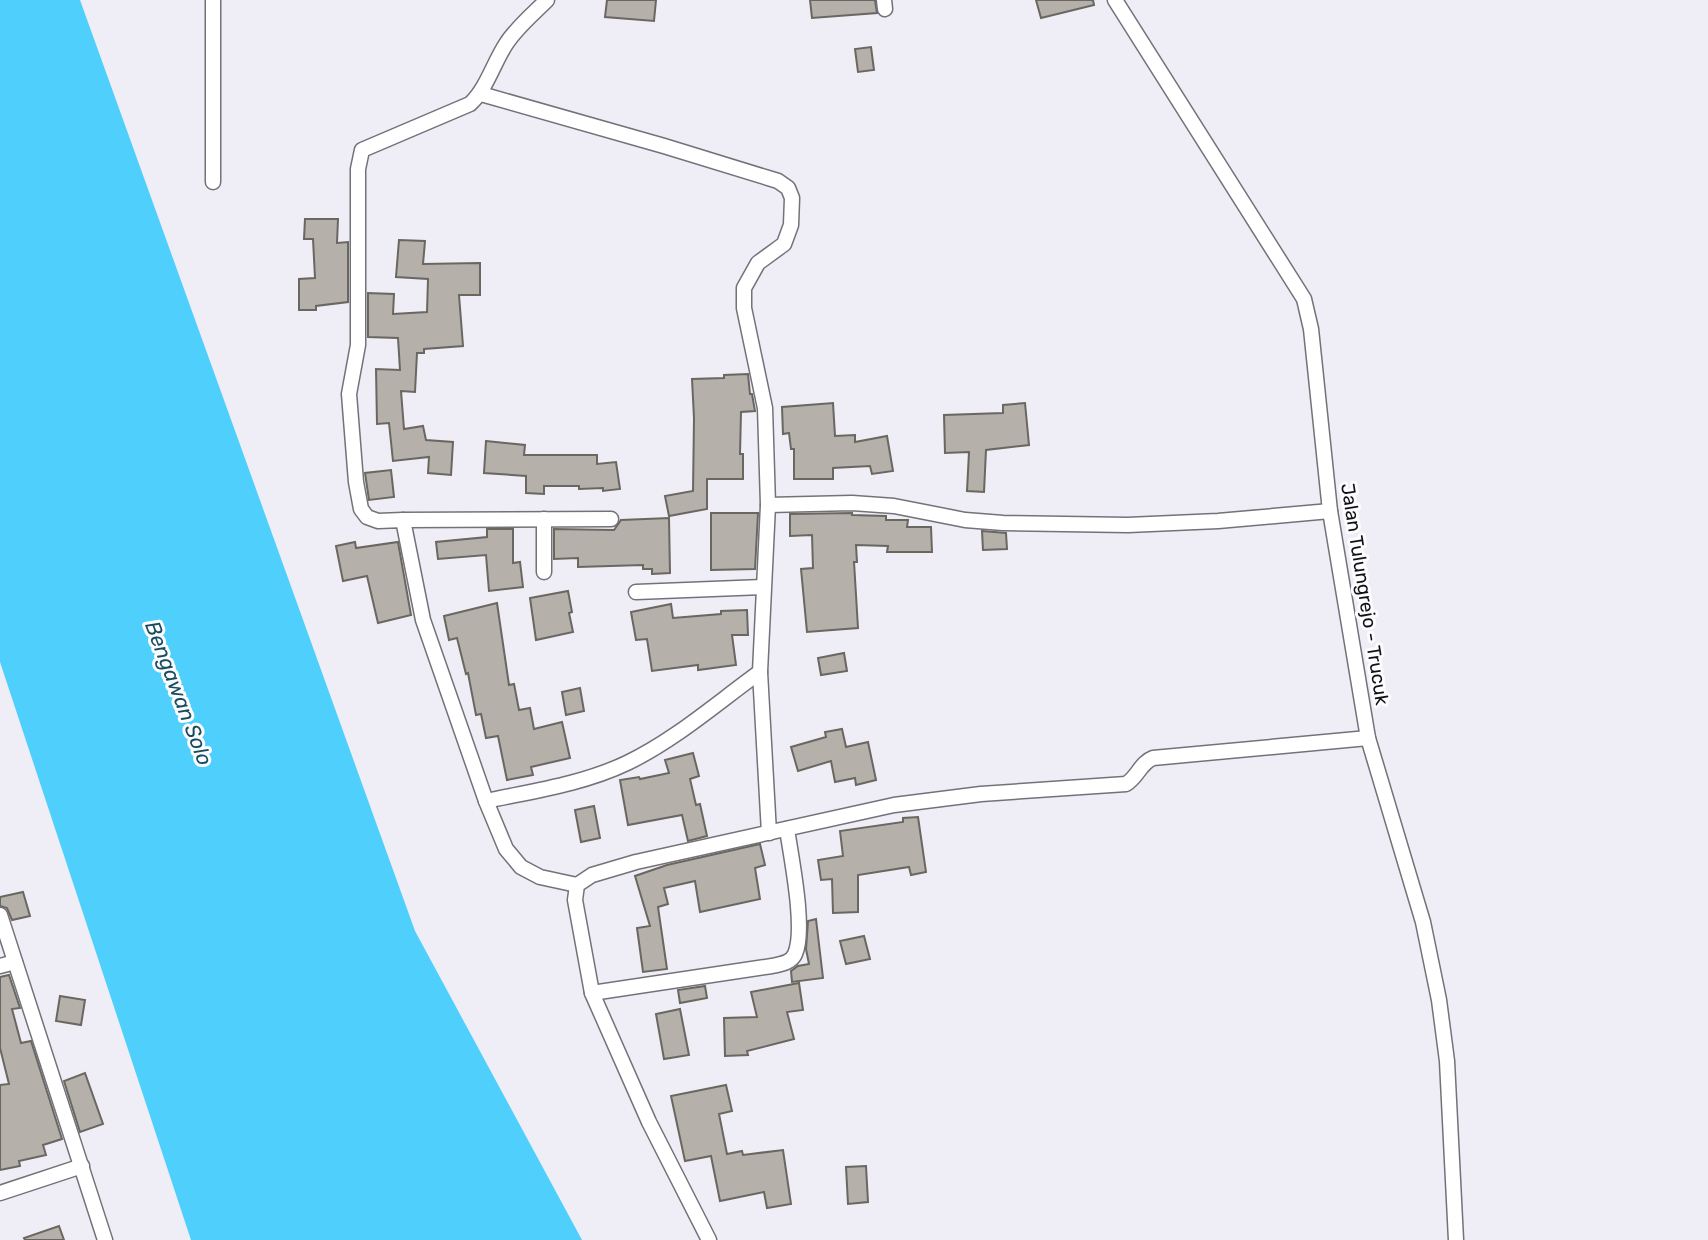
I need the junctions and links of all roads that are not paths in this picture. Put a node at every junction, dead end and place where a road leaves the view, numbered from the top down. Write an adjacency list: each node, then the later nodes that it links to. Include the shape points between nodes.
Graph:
1 (213, 0): 5 (street)
2 (547, 0): 4 (street, via 508,40)
3 (1115, 0): 7 (street, Jalan Tulungrejo - Trucuk, via 1304,299)
4 (481, 94): 6 (street, via 677,149 788,188 793,212 784,244 758,263 744,288 765,408); 10 (street, via 456,112 362,150 359,158 358,345 349,394 356,482 367,517)
5 (213, 182)
6 (768, 505): 7 (street, via 852,503 965,520 1101,525 1194,523); 12 (street)
7 (1331, 511): 15 (street, Jalan Tulungrejo - Trucuk)
8 (544, 519): 9 (street); 10 (street); 11 (street)
9 (611, 519)
10 (403, 520): 16 (street, via 423,620)
11 (544, 572)
12 (763, 587): 13 (street); 14 (street)
13 (636, 592)
14 (760, 672): 16 (street, via 671,738 626,764); 18 (street)
15 (1368, 738): 17 (street, via 1153,758 1126,784 933,799); 28 (street, Jalan Tulungrejo - Trucuk, via 1423,922 1440,1000)
16 (486, 801): 19 (street, via 506,849 521,867 540,877)
17 (787, 829): 18 (street); 23 (street, via 798,922 791,959 785,964)
18 (769, 833): 19 (street, via 636,862)
19 (578, 885): 23 (street, via 575,900)
20 (0, 915): 21 (street)
21 (15, 962): 22 (street); 24 (street)
22 (0, 966)
23 (592, 993): 27 (street, via 649,1122)
24 (82, 1166): 25 (street); 26 (street)
25 (0, 1193)
26 (105, 1240)
27 (709, 1240)
28 (1456, 1240)

